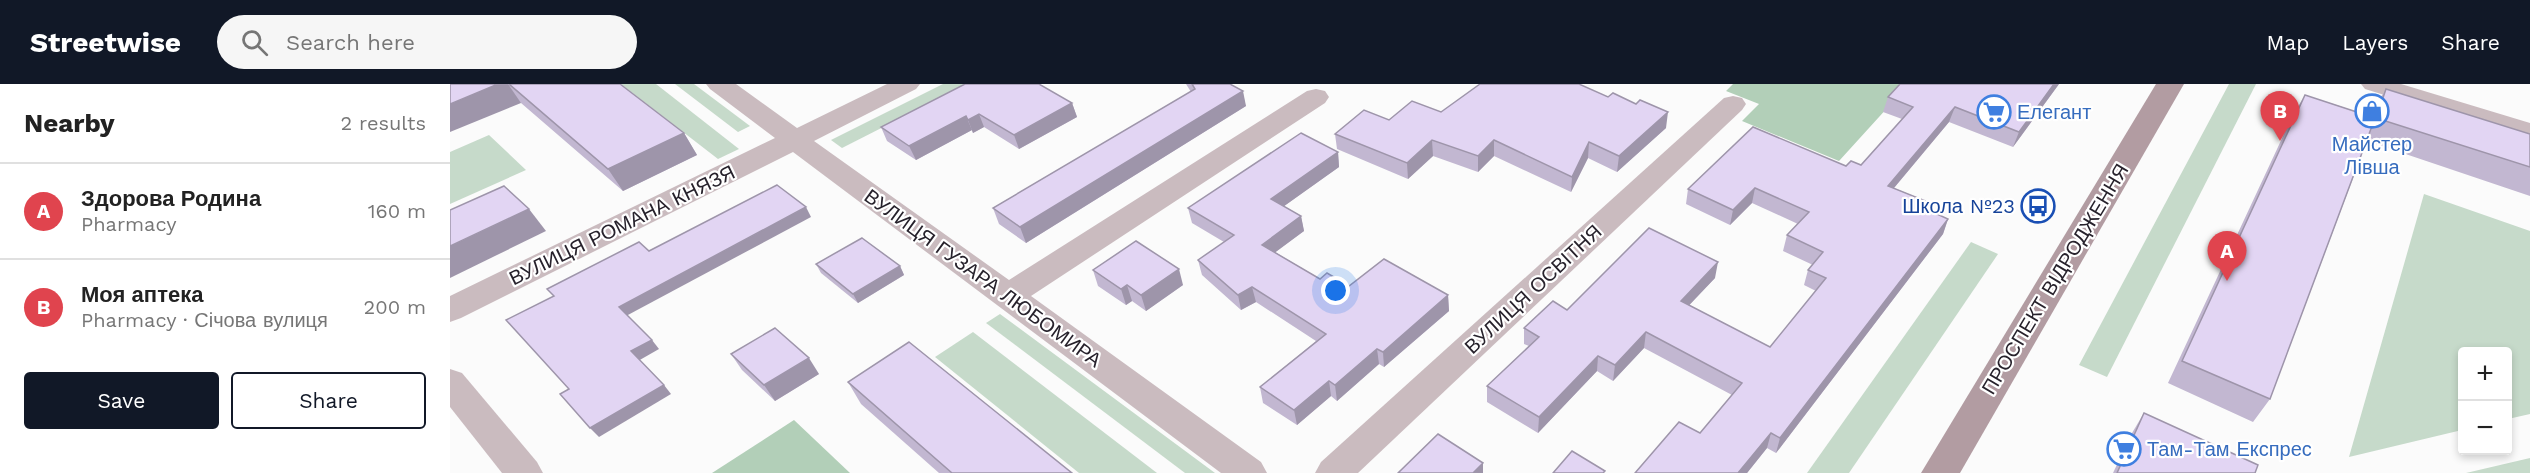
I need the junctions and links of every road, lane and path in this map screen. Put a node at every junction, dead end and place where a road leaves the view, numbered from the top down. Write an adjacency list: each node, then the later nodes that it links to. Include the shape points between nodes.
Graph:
1 (719, 84): 8 (street, ВУЛИЦЯ ГУЗАРА ЛЮБОМИРА)
2 (907, 84): 8 (street, ВУЛИЦЯ РОМАНА КНЯЗЯ)
3 (2170, 84): 15 (main road, ПРОСПЕКТ ВІДРОДЖЕННЯ)
4 (2374, 84): 7 (street)
5 (1316, 97): 9 (street)
6 (1732, 104): 14 (street, ВУЛИЦЯ ОСВІТНЯ)
7 (2530, 132)
8 (794, 140): 9 (street, ВУЛИЦЯ ГУЗАРА ЛЮБОМИРА); 10 (street, ВУЛИЦЯ РОМАНА КНЯЗЯ)
9 (1008, 296): 13 (street, ВУЛИЦЯ ГУЗАРА ЛЮБОМИРА)
10 (450, 310)
11 (450, 382): 12 (street)
12 (524, 473)
13 (1248, 473)
14 (1334, 473)
15 (1940, 473)

